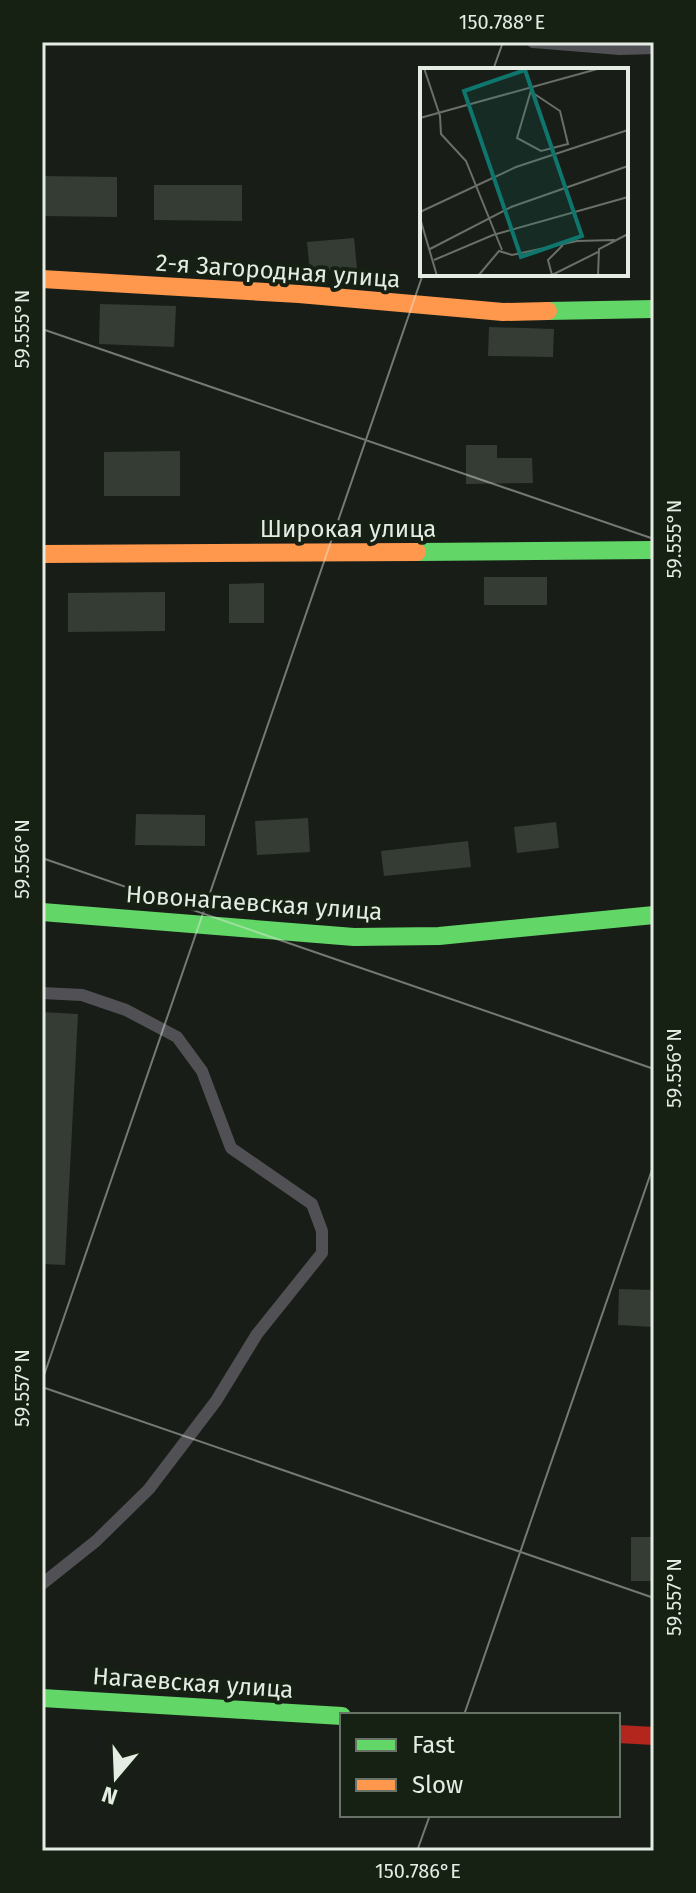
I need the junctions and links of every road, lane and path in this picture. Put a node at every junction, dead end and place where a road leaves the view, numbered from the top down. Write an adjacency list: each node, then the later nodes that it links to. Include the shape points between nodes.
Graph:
1 (533, 42): 2 (lane)
2 (654, 48)
3 (42, 279): 4 (street, 2-я Загородная улица, via 503,312)
4 (654, 309)
5 (654, 550): 6 (street, Широкая улица)
6 (42, 554)
7 (42, 912): 8 (street, Новонагаевская улица, via 354,937 439,936)
8 (654, 915)
9 (42, 993): 10 (lane, via 82,995 126,1010 177,1037 202,1071 231,1148 312,1204 322,1231 322,1253 257,1334 216,1401 149,1489)
10 (42, 1584)
11 (42, 1698): 12 (street, Нагаевская улица)
12 (340, 1716)
13 (620, 1734): 14 (street)
14 (654, 1736)

